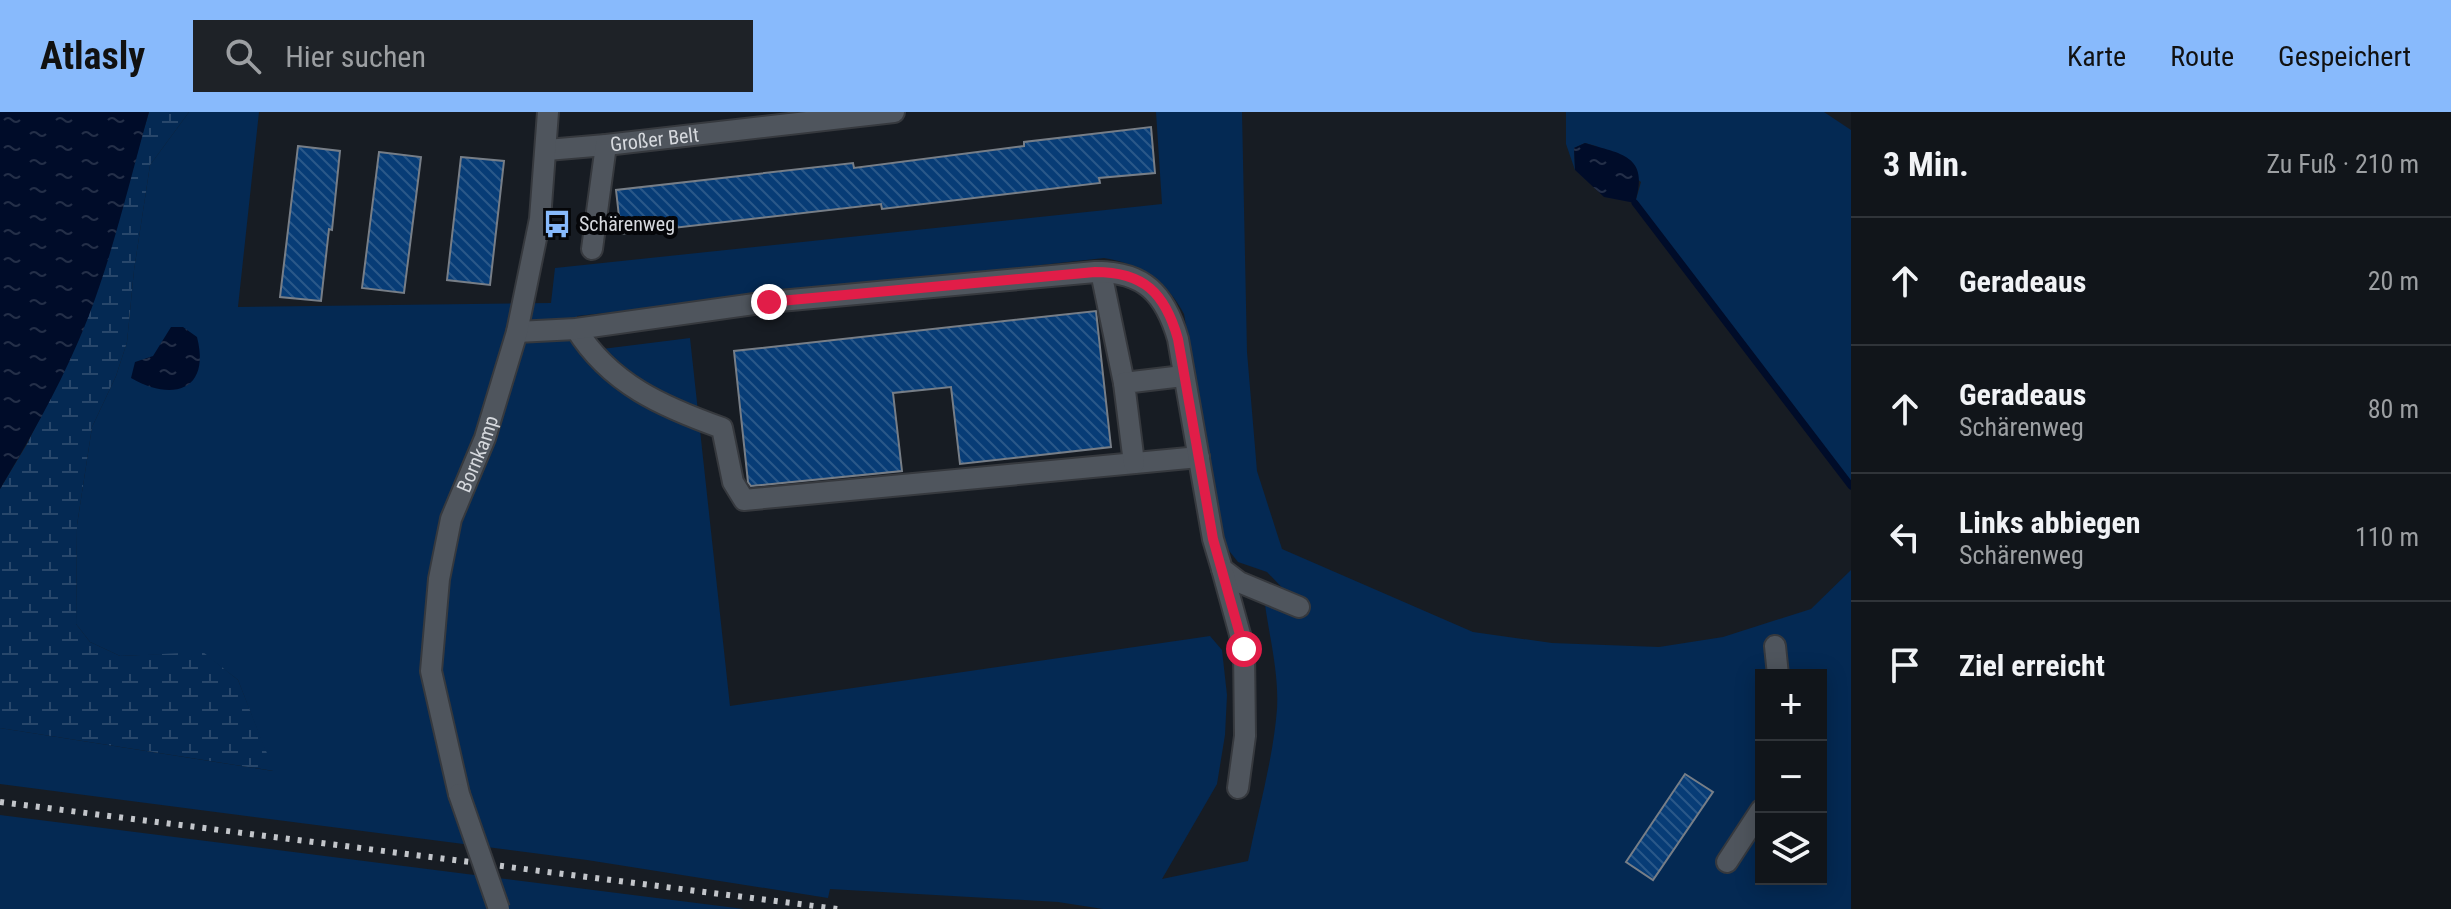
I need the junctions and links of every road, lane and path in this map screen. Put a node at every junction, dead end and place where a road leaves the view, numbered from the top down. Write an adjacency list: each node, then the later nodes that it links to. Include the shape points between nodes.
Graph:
1 (548, 112): 5 (street, Bornkamp)
2 (894, 112): 3 (street, Großer Belt)
3 (854, 114): 4 (street, Großer Belt)
4 (606, 145): 5 (street, Großer Belt); 6 (street)
5 (547, 150): 9 (street, Bornkamp, via 540,219)
6 (592, 249)
7 (1101, 272): 8 (street, via 769,302); 10 (street, via 1130,276 1161,298 1178,339); 11 (street)
8 (576, 329): 9 (street); 13 (street, via 605,367 645,395 722,428 733,482 744,500)
9 (517, 332): 21 (street, Bornkamp, bridge, via 485,438 451,519 439,579 431,671 459,794)
10 (1183, 376): 11 (street); 12 (street)
11 (1124, 383): 13 (street)
12 (1199, 457): 13 (street); 14 (street)
13 (1134, 463)
14 (1222, 569): 15 (street, via 1239,582); 18 (street, via 1244,649 1245,736)
15 (1299, 607)
16 (1775, 646): 17 (street)
17 (1777, 669)
18 (1238, 788)
19 (1759, 813): 20 (street)
20 (1727, 862)
21 (499, 909)

